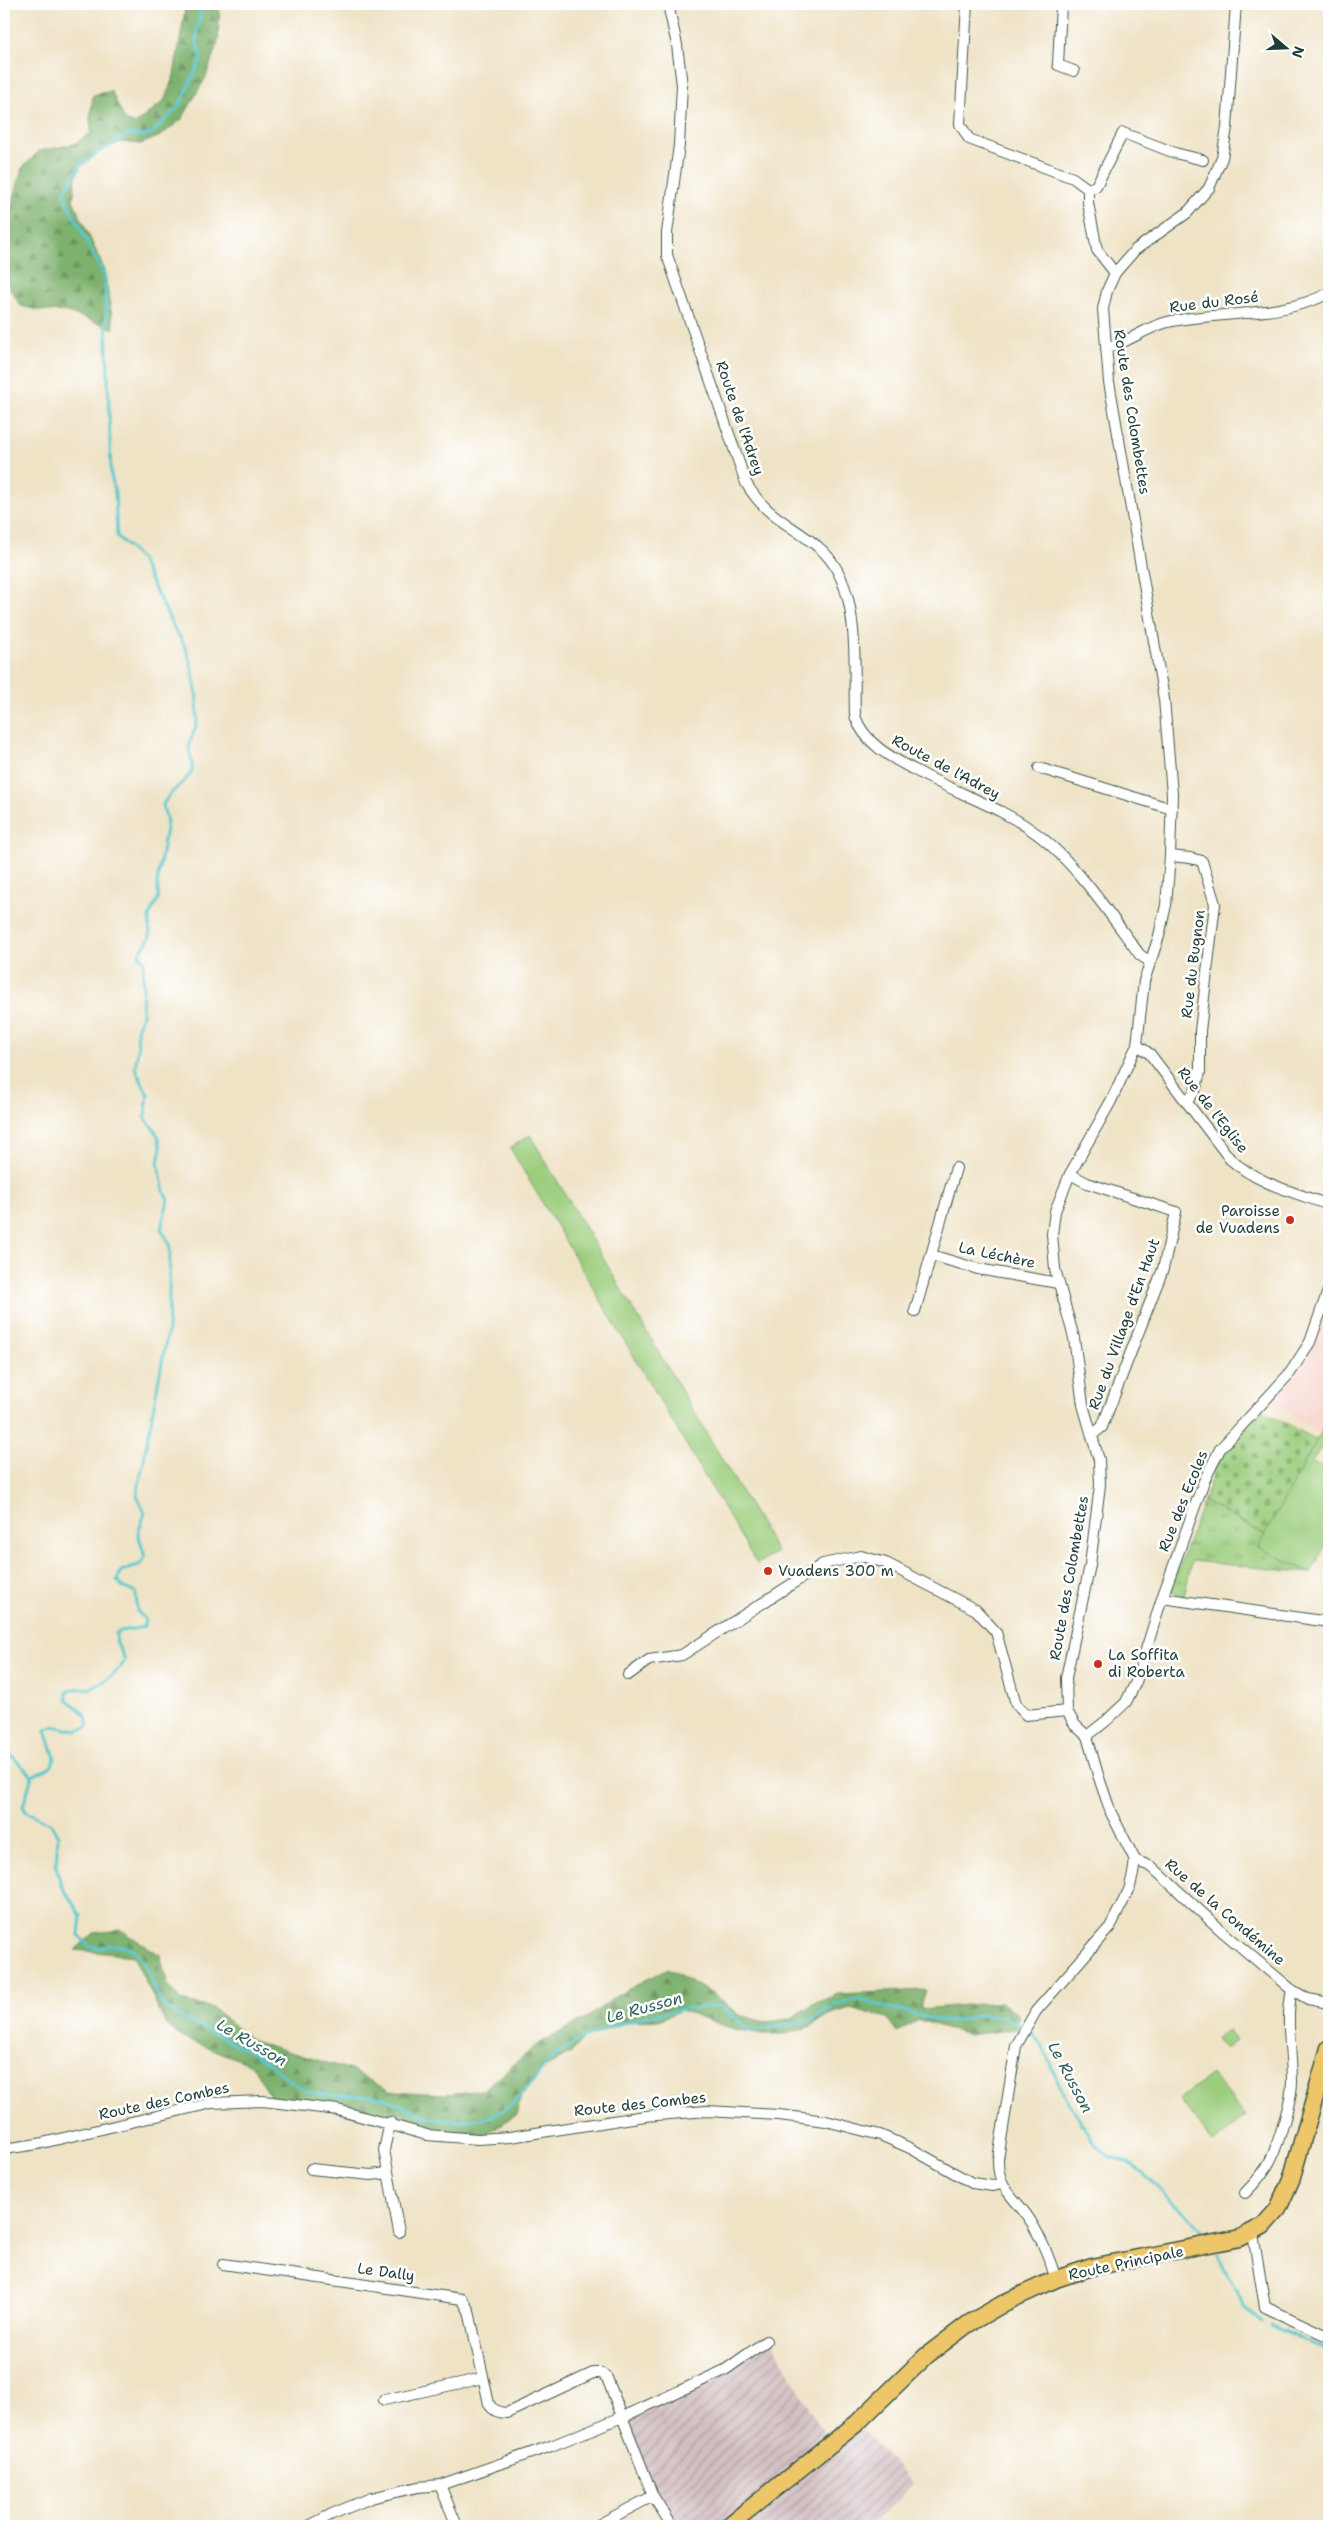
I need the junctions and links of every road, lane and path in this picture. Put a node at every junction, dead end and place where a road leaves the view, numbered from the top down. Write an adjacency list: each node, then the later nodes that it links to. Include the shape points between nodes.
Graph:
1 (668, 4): 14 (street, Route de l'Adrey, via 682,85 679,145 667,233 670,265 746,483 756,499 776,519 825,553 840,577 852,615 858,726 888,756 1037,834 1091,891 1140,955)
2 (968, 4): 7 (street, via 960,124 969,139 1073,178)
3 (1061, 4): 5 (street, via 1058,65)
4 (1236, 4): 8 (street, Route des Colombettes, via 1228,127 1222,158 1209,188 1187,213 1135,250)
5 (1074, 70)
6 (1203, 160): 7 (street, via 1123,133 1096,186)
7 (1088, 190): 8 (street, via 1097,250)
8 (1115, 274): 10 (street, Route des Colombettes, via 1103,309)
9 (1329, 293): 10 (street, Rue du Rosé, via 1292,307 1171,321 1144,329)
10 (1106, 347): 12 (street, Route des Colombettes, via 1109,382 1161,674)
11 (1038, 768): 12 (street)
12 (1172, 809): 13 (street, Route des Colombettes)
13 (1170, 856): 14 (street, Route des Colombettes, via 1166,905); 16 (street, Rue du Bugnon, via 1202,861 1215,904 1200,1031 1200,1072 1195,1091)
14 (1149, 961): 15 (street, Route des Colombettes)
15 (1137, 1045): 16 (street, Rue de l'Eglise, via 1150,1054); 18 (street, Route des Colombettes, via 1111,1101)
16 (1186, 1102): 19 (street, Rue de l'Eglise, via 1242,1170)
17 (956, 1168): 20 (street)
18 (1070, 1174): 21 (street, Route des Colombettes, via 1059,1198 1052,1227); 24 (street, Rue du Village d'En Haut, via 1087,1183 1176,1212 1163,1269 1102,1427)
19 (1329, 1205)
20 (931, 1255): 21 (street, La Léchère, via 978,1269); 23 (street)
21 (1058, 1282): 24 (street, Route des Colombettes, via 1070,1320 1083,1405)
22 (1329, 1288): 25 (street, Rue des Ecoles, via 1310,1342 1290,1373 1220,1449 1204,1481)
23 (915, 1311)
24 (1092, 1435): 28 (street, Route des Colombettes, via 1100,1485 1098,1513 1066,1678)
25 (1162, 1598): 26 (street); 29 (street, Rue des Ecoles, via 1136,1682 1126,1702)
26 (1329, 1622)
27 (628, 1675): 28 (street, via 649,1660 682,1655 823,1564 861,1556 886,1563 976,1610 996,1632 1016,1704 1026,1715)
28 (1066, 1711): 29 (street)
29 (1087, 1736): 30 (street, via 1111,1813)
30 (1135, 1860): 31 (street, Rue de la Condémine, via 1152,1868); 38 (street, via 1130,1890 1110,1927 1021,2036 1012,2064 998,2159)
31 (1292, 1990): 32 (street, Rue de la Condémine, via 1308,1999); 39 (street, via 1288,2035 1292,2084 1286,2110 1271,2159)
32 (1329, 2003)
33 (1329, 2048): 41 (main road, Route Principale, via 1284,2198 1272,2218)
34 (390, 2122): 35 (street, Route des Combes, via 338,2110 263,2101 228,2101); 37 (street, via 384,2150); 38 (street, Route des Combes, via 427,2135 495,2139 645,2116 708,2111 779,2115 826,2121 880,2135 972,2183)
35 (4, 2149)
36 (311, 2169): 37 (street, via 371,2176)
37 (388, 2173): 40 (street)
38 (1001, 2184): 43 (street, via 1033,2225)
39 (1245, 2193)
40 (399, 2232)
41 (1253, 2234): 43 (main road, Route Principale, via 1092,2267); 44 (street, via 1265,2307)
42 (223, 2264): 46 (street, Le Dally, via 458,2298 469,2311)
43 (1056, 2279): 55 (main road, Route Principale, via 968,2324 926,2356 857,2423)
44 (1329, 2337)
45 (766, 2341): 48 (street, via 725,2370)
46 (483, 2378): 47 (street); 48 (street, Le Dally, via 491,2408 507,2413 593,2373 601,2373 607,2378)
47 (384, 2400)
48 (622, 2417): 49 (street); 50 (street, Le Dally)
49 (440, 2485): 51 (street, via 370,2498); 52 (street)
50 (652, 2496): 53 (street); 54 (street, Le Dally)
51 (309, 2526)
52 (457, 2526)
53 (596, 2526)
54 (672, 2526)
55 (728, 2526)

